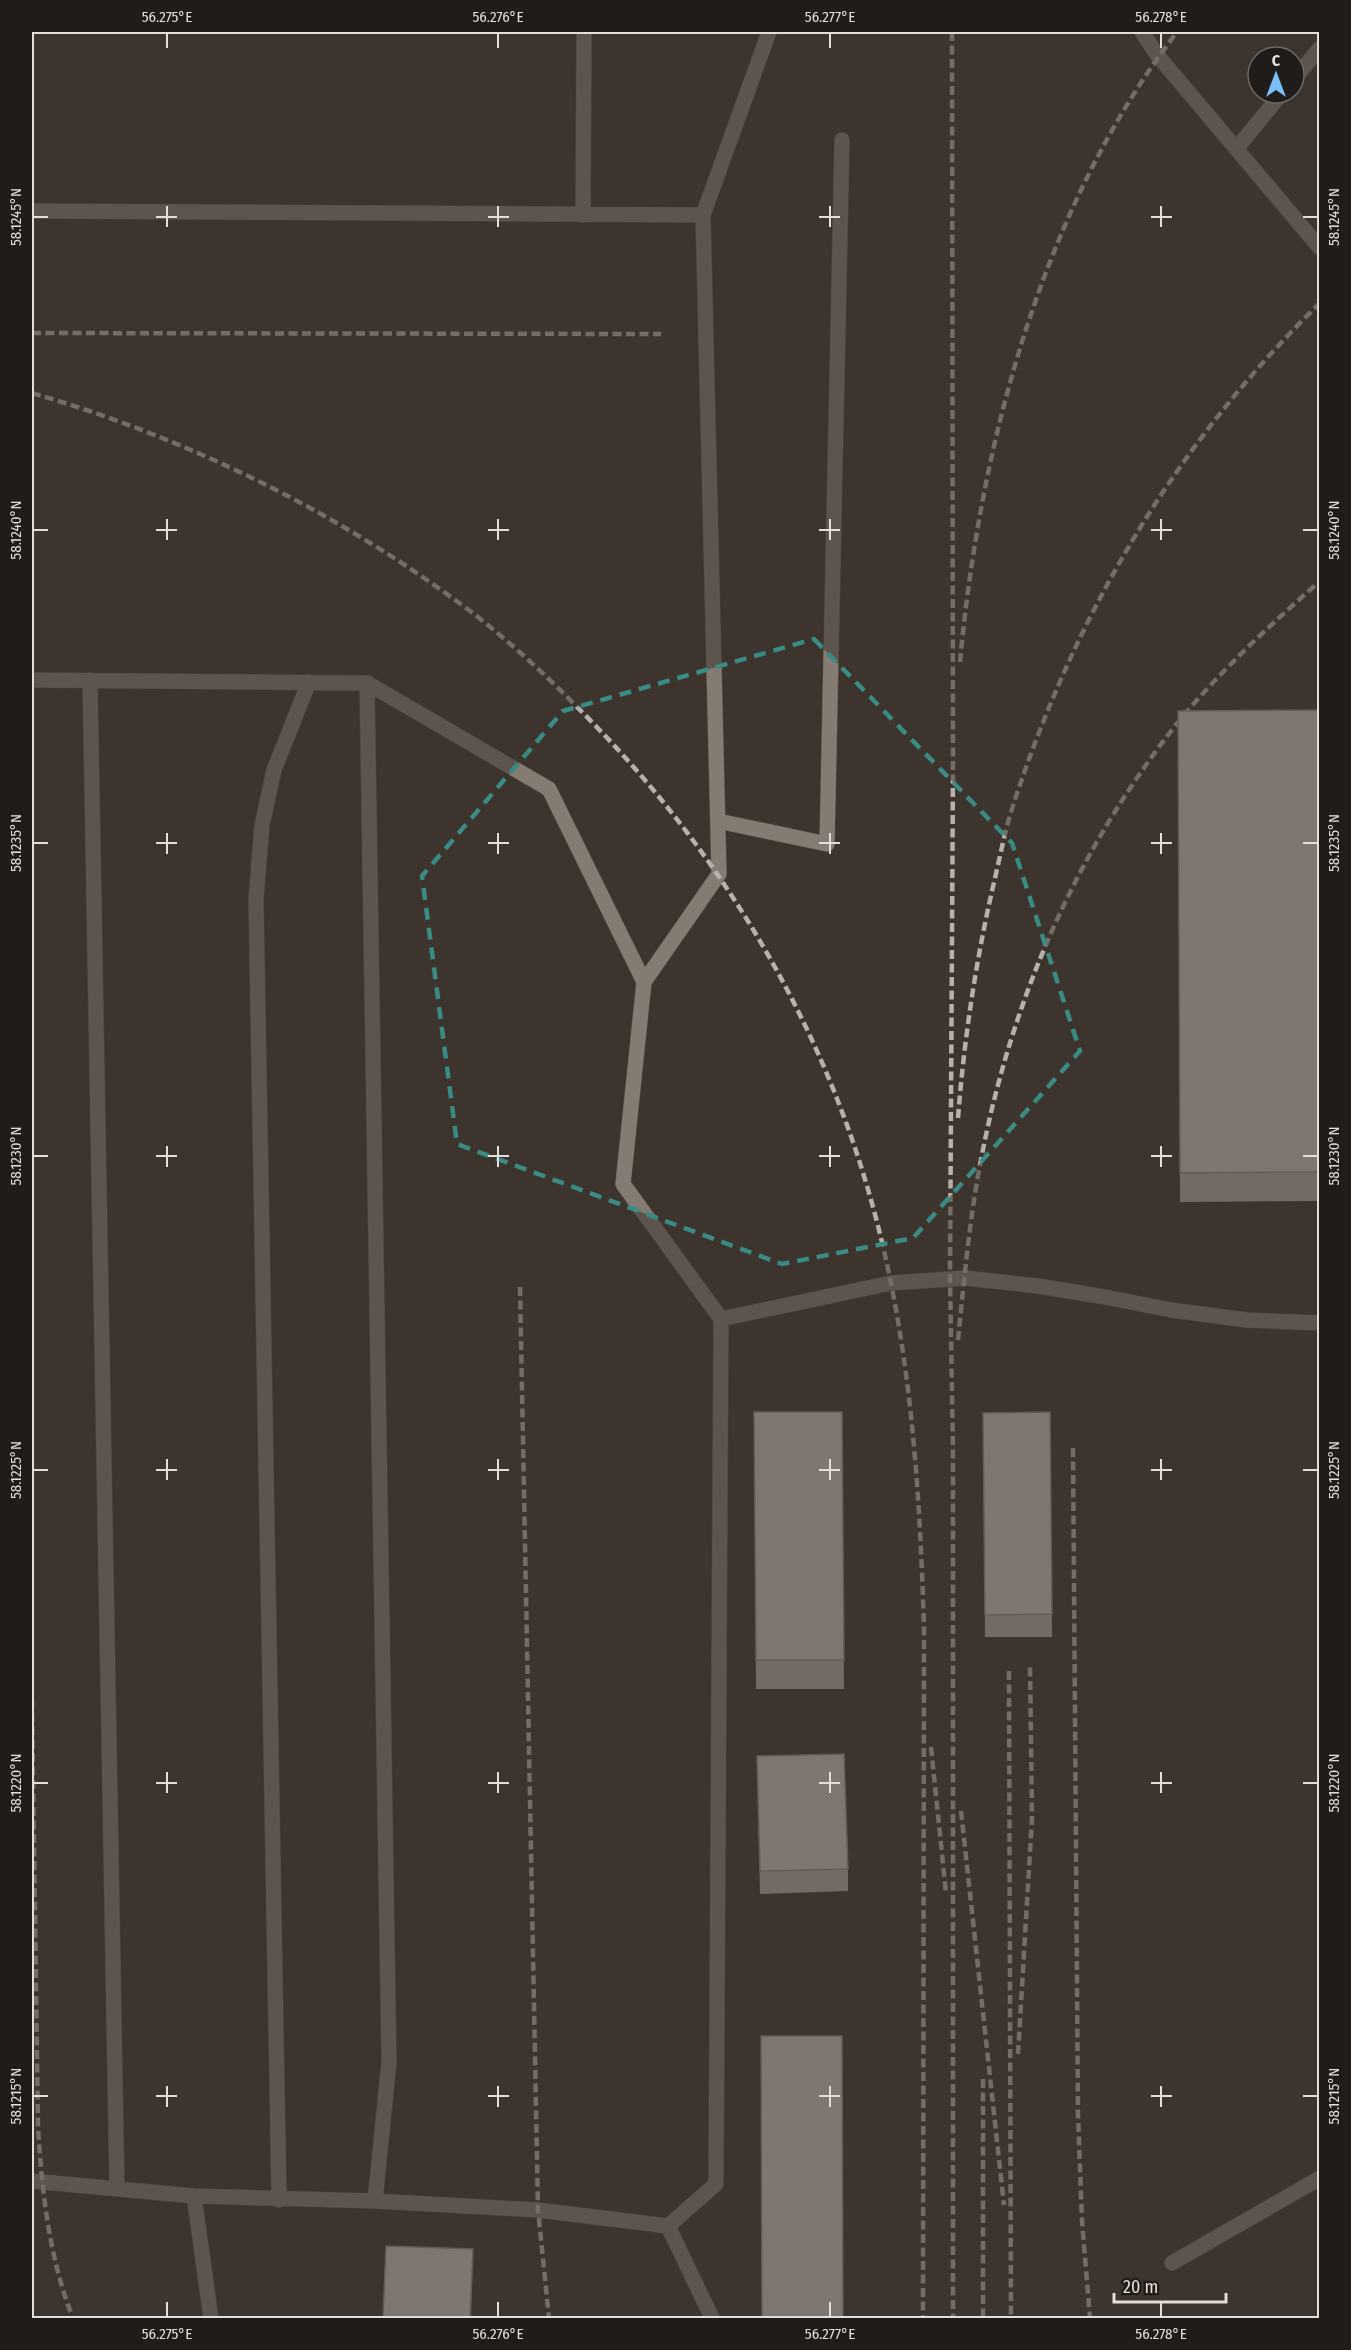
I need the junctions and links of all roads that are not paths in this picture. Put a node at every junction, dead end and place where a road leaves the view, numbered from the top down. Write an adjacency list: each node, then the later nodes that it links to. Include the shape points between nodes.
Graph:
1 (584, 32): 10 (lane)
2 (769, 32): 11 (lane)
3 (1142, 32): 8 (lane)
4 (1320, 48): 5 (lane)
5 (1306, 65)
6 (1272, 105): 8 (lane)
7 (842, 140): 17 (lane, via 827,844)
8 (1237, 148): 12 (lane)
9 (32, 211): 10 (lane)
10 (583, 215): 11 (lane)
11 (703, 215): 17 (lane)
12 (1320, 248)
13 (32, 680): 14 (lane)
14 (90, 680): 15 (lane); 23 (lane)
15 (309, 682): 16 (lane); 25 (lane, via 274,770 261,825 256,899)
16 (367, 683): 18 (lane, via 549,789); 26 (lane, via 389,2062)
17 (718, 821): 18 (lane, via 719,874)
18 (644, 982): 19 (lane, via 624,1184)
19 (721, 1318): 20 (lane, via 891,1283 964,1278 1247,1320); 27 (lane, via 716,2184)
20 (1320, 1323)
21 (1320, 2178): 28 (lane)
22 (32, 2181): 23 (lane)
23 (117, 2189): 24 (lane)
24 (194, 2196): 25 (lane); 29 (lane)
25 (279, 2200): 26 (lane)
26 (375, 2201): 27 (lane, via 538,2210)
27 (668, 2226): 30 (lane)
28 (1172, 2263)
29 (211, 2319)
30 (712, 2319)

